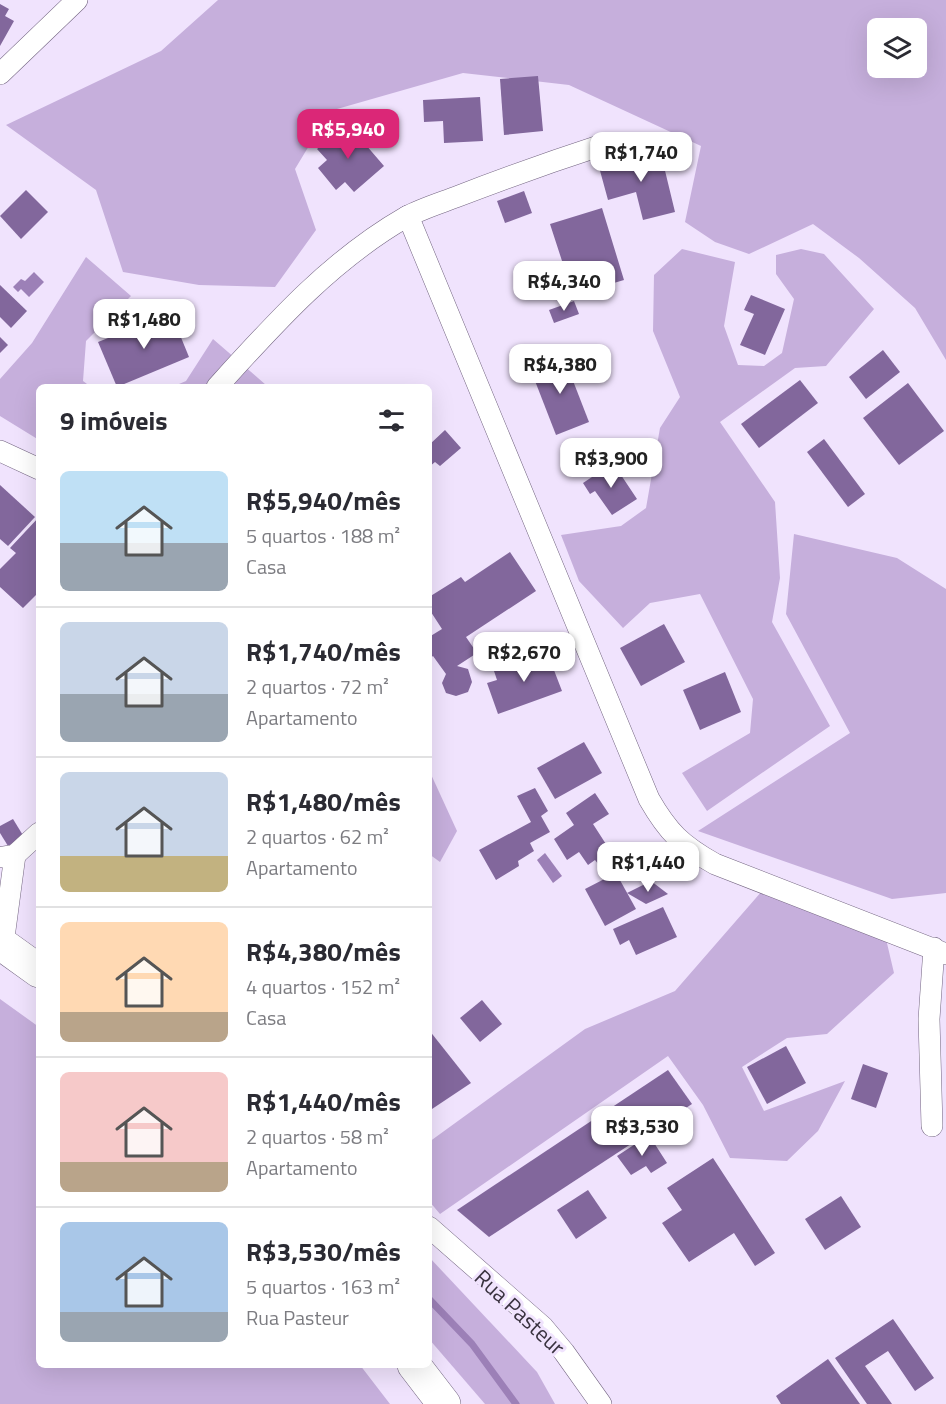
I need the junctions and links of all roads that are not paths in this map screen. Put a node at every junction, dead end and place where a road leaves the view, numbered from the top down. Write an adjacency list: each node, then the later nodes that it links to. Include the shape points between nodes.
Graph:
1 (77, 0): 2 (street)
2 (0, 74)
3 (602, 145): 4 (street, via 505,177)
4 (408, 216): 5 (street, via 373,237 324,276 275,322); 11 (street, via 649,799 663,822 686,848 715,864)
5 (220, 384)
6 (0, 451): 7 (street)
7 (36, 468)
8 (36, 835): 9 (street)
9 (8, 856): 10 (street)
10 (2, 944): 12 (highway)
11 (942, 948): 13 (street, via 929,1019)
12 (36, 969)
13 (932, 1126)
14 (432, 1230): 17 (street, Rua Pasteur, via 543,1327)
15 (416, 1368): 16 (highway)
16 (444, 1404)
17 (601, 1404)

